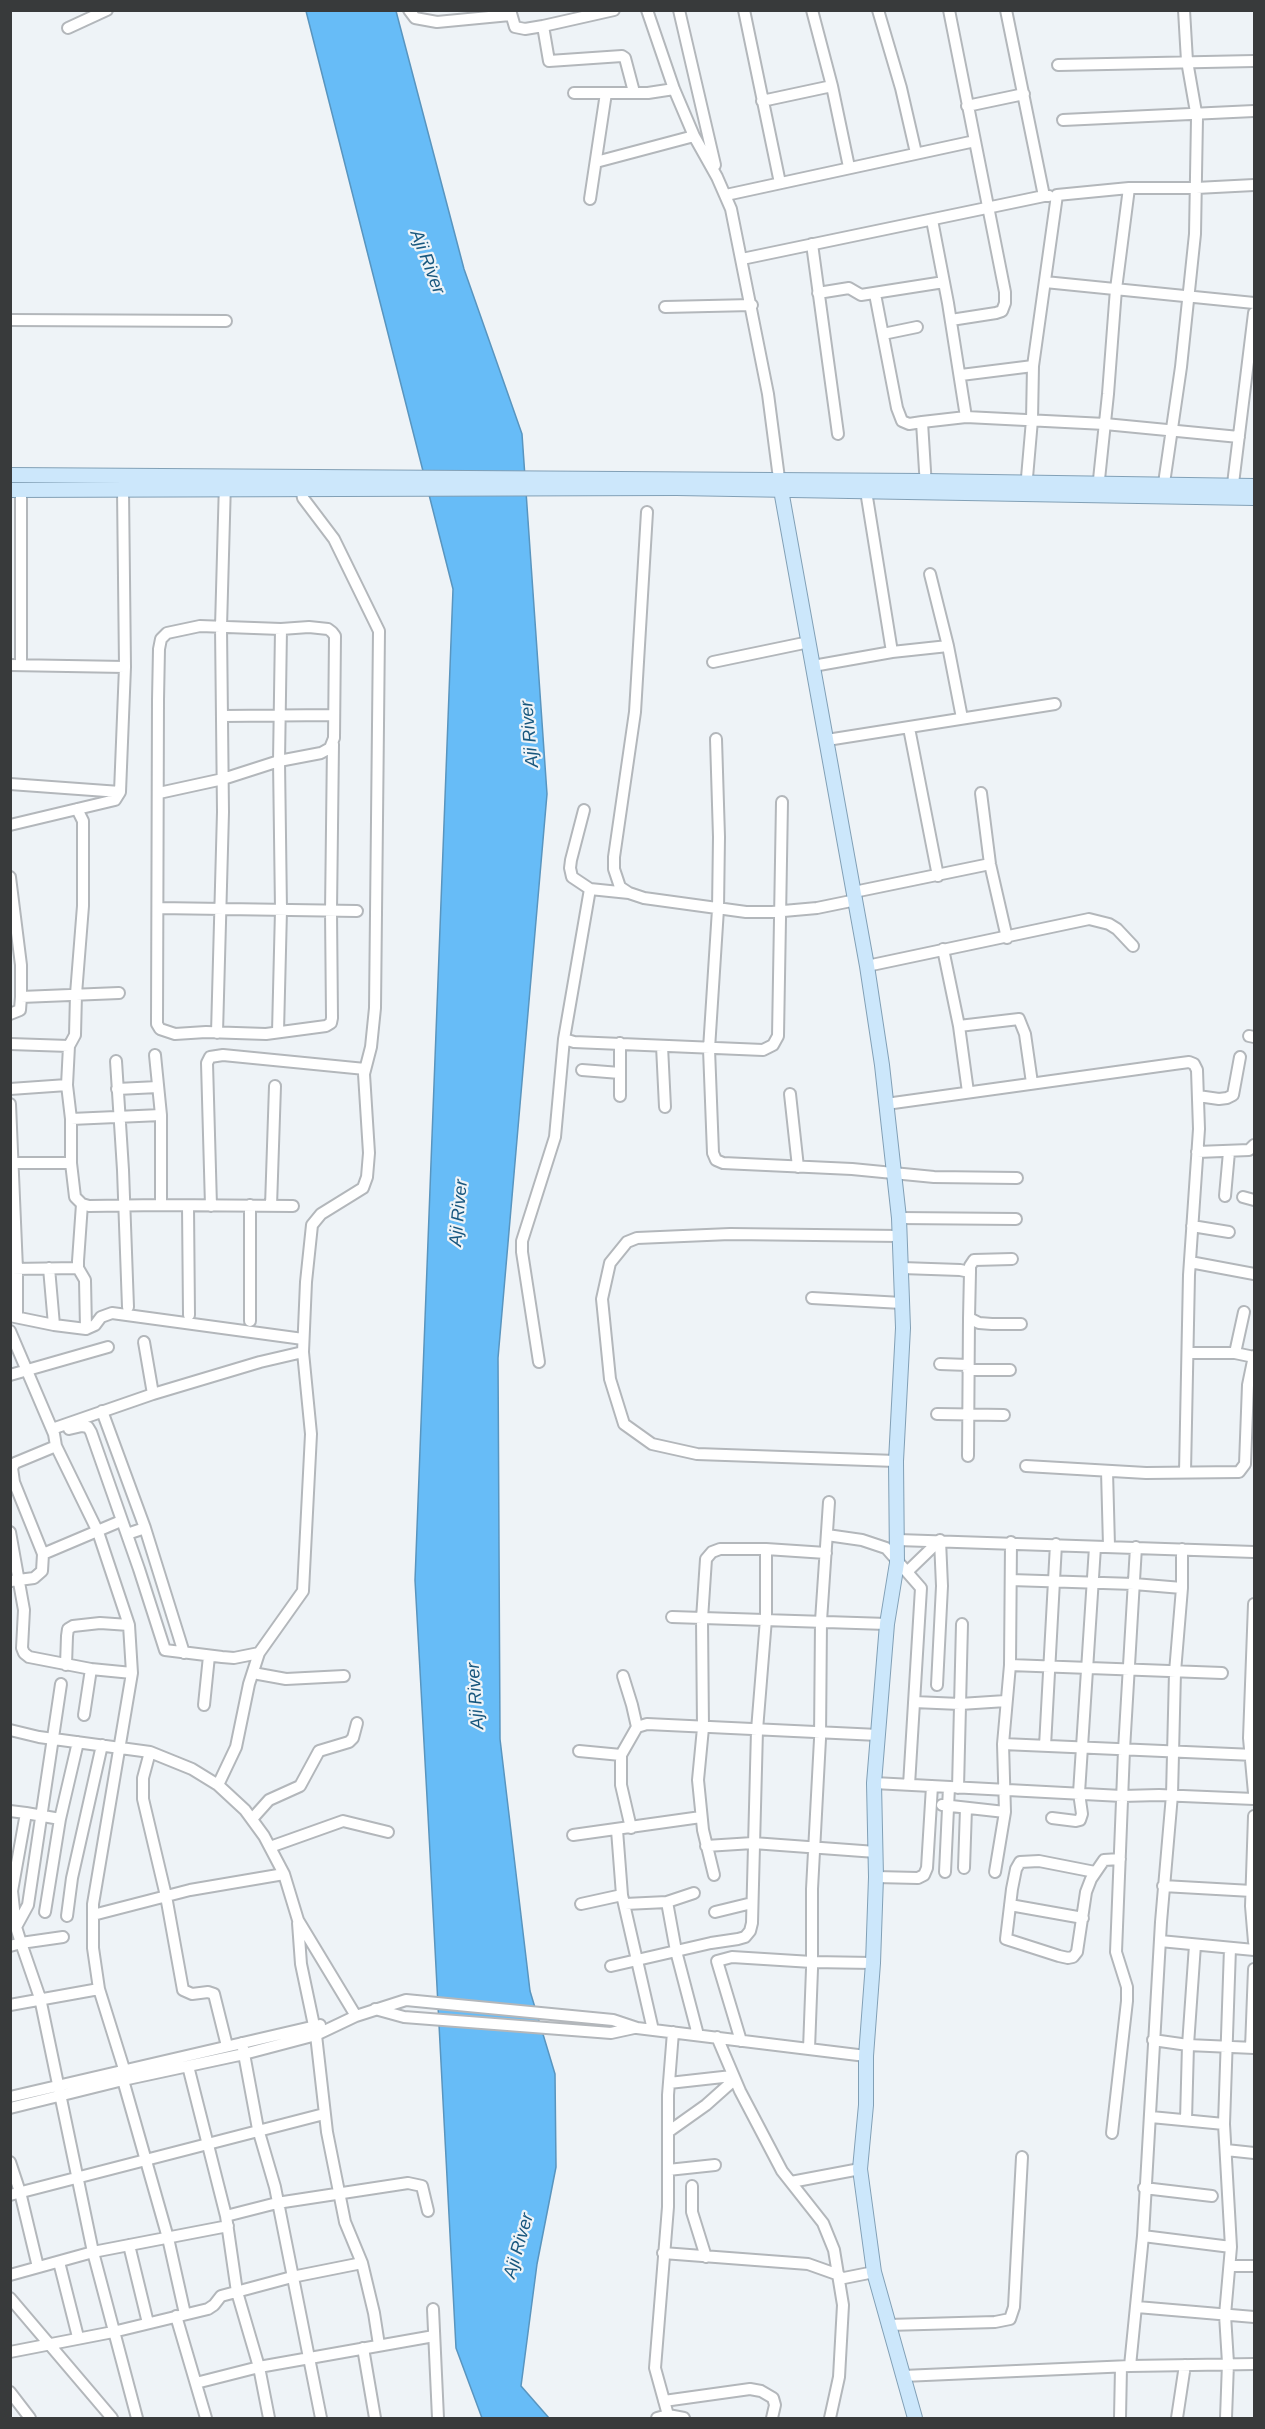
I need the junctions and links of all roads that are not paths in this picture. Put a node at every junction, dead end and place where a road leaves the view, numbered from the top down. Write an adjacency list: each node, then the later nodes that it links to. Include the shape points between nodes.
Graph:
1 (107, 10): 14 (street)
2 (409, 10): 12 (street, via 415,18 437,22)
3 (614, 10): 13 (street)
4 (647, 10): 19 (street)
5 (679, 10): 34 (street)
6 (744, 10): 24 (street)
7 (812, 10): 18 (street)
8 (878, 10): 31 (street)
9 (949, 10): 25 (street)
10 (1006, 10): 23 (street)
11 (1184, 10): 15 (street)
12 (510, 13): 13 (street, via 520,29)
13 (543, 26): 20 (street, via 549,61 622,56 628,61)
14 (68, 28)
15 (1187, 61): 16 (street); 17 (street); 27 (street)
16 (1254, 61)
17 (1058, 65)
18 (832, 86): 24 (street); 33 (street)
19 (675, 89): 20 (street); 29 (street)
20 (634, 92): 22 (street)
21 (574, 93): 22 (street)
22 (606, 93): 32 (street)
23 (1024, 94): 25 (street); 41 (street)
24 (762, 101): 35 (street)
25 (967, 106): 30 (street)
26 (1254, 111): 27 (street)
27 (1196, 113): 28 (street); 38 (street)
28 (1063, 120)
29 (694, 136): 32 (street); 34 (street)
30 (975, 141): 31 (street); 43 (street)
31 (916, 153): 33 (street)
32 (596, 162): 42 (street)
33 (849, 167): 35 (street)
34 (717, 177): 39 (street)
35 (780, 183): 39 (street)
36 (1254, 185): 38 (street)
37 (1129, 188): 38 (street); 40 (street); 49 (street)
38 (1196, 188): 52 (street)
39 (726, 195): 46 (street)
40 (1057, 195): 41 (street); 48 (street)
41 (1044, 196): 43 (street)
42 (590, 199)
43 (989, 207): 44 (street); 58 (street, via 1005,308 989,315)
44 (932, 220): 45 (street); 47 (street)
45 (812, 244): 46 (street); 50 (street)
46 (742, 259): 54 (street)
47 (944, 282): 51 (street); 58 (street)
48 (1046, 282): 49 (street); 62 (street)
49 (1116, 289): 52 (street); 67 (street)
50 (818, 293): 51 (street, via 849,288 858,295); 69 (street)
51 (875, 294): 61 (street)
52 (1188, 295): 53 (street); 68 (street)
53 (1254, 303)
54 (752, 305): 55 (street); 75 (street)
55 (665, 307)
56 (1254, 313): 70 (street)
57 (10, 320): 59 (street)
58 (951, 320): 63 (street)
59 (226, 321)
60 (917, 327): 61 (street)
61 (883, 334): 66 (street, via 902,421)
62 (1033, 366): 63 (street); 65 (street)
63 (961, 375): 64 (street)
64 (966, 417): 65 (street); 66 (street)
65 (1032, 420): 67 (street); 78 (street)
66 (922, 422): 76 (street)
67 (1105, 424): 68 (street); 79 (street)
68 (1172, 430): 70 (street); 85 (street)
69 (838, 434)
70 (1239, 437): 86 (street)
71 (10, 475): 72 (main road)
72 (105, 475): 73 (main road); 81 (main road)
73 (225, 476): 74 (main road); 83 (street)
74 (300, 483): 75 (main road); 83 (main road); 152 (street, via 303,498 334,538 379,631 375,1008)
75 (780, 485): 76 (main road); 84 (main road); 92 (main road)
76 (926, 486): 78 (main road); 84 (main road)
77 (1254, 486): 86 (main road)
78 (1026, 489): 79 (main road)
79 (1098, 489): 85 (main road)
80 (16, 490): 81 (main road); 96 (street)
81 (105, 490): 82 (main road)
82 (123, 490): 83 (main road); 98 (street)
83 (225, 490): 90 (street)
84 (866, 491): 94 (street)
85 (1163, 491): 86 (main road)
86 (1232, 492): 87 (main road)
87 (1254, 498)
88 (647, 512): 122 (street, via 635,712 614,857 617,880)
89 (930, 574): 93 (street)
90 (221, 627): 91 (street); 101 (street); 112 (street, via 181,629 161,639)
91 (281, 629): 100 (street, via 328,629 335,636); 102 (street)
92 (809, 642): 95 (street); 97 (main road)
93 (948, 646): 94 (street); 103 (street)
94 (892, 652): 97 (street)
95 (713, 662)
96 (16, 665): 98 (street)
97 (813, 666): 106 (main road)
98 (125, 667): 111 (street)
99 (1055, 704): 103 (street)
100 (334, 715): 102 (street); 107 (street)
101 (222, 716): 102 (street); 109 (street)
102 (279, 716): 108 (street)
103 (962, 718): 104 (street)
104 (909, 728): 106 (street); 119 (street)
105 (716, 739): 125 (street)
106 (827, 740): 123 (main road)
107 (333, 744): 108 (street, via 321,753); 128 (street)
108 (279, 761): 109 (street); 127 (street)
109 (223, 779): 112 (street); 126 (street)
110 (10, 784): 111 (street)
111 (120, 792): 115 (street, via 115,800)
112 (159, 793): 124 (street)
113 (981, 793): 118 (street)
114 (782, 802): 130 (street)
115 (77, 809): 117 (street); 137 (street, via 83,821 83,906)
116 (584, 810): 121 (street, via 570,868 572,877)
117 (12, 823)
118 (990, 864): 119 (street); 131 (street)
119 (938, 876): 123 (street)
120 (10, 877): 134 (street)
121 (590, 889): 122 (street); 143 (street)
122 (629, 893): 125 (street)
123 (855, 896): 130 (street, via 817,908); 135 (main road)
124 (158, 908): 126 (street); 142 (street, via 157,1024 175,1034)
125 (718, 909): 130 (street); 148 (street)
126 (220, 910): 127 (street); 142 (street)
127 (281, 910): 128 (street); 141 (street)
128 (331, 911): 129 (street); 141 (street, via 331,1023)
129 (357, 911)
130 (782, 911): 148 (street, via 778,1036 764,1050)
131 (1007, 938): 132 (street, via 1089,920 1109,924); 133 (street)
132 (1133, 946)
133 (943, 949): 135 (street); 140 (street)
134 (16, 965): 138 (street)
135 (867, 966): 166 (main road)
136 (119, 993): 137 (street)
137 (76, 994): 138 (street); 146 (street, via 75,1035)
138 (21, 997): 139 (street, via 20,1010)
139 (10, 1014)
140 (959, 1026): 155 (street, via 1019,1019); 161 (street)
141 (278, 1032): 142 (street)
142 (217, 1033)
143 (564, 1039): 144 (street); 222 (street, via 555,1137 522,1241)
144 (620, 1043): 147 (street); 154 (street)
145 (10, 1044): 146 (street)
146 (69, 1046): 156 (street)
147 (662, 1046): 148 (street); 167 (street)
148 (709, 1049): 176 (street, via 716,1160)
149 (155, 1055): 158 (street)
150 (1240, 1058): 164 (street, via 1233,1095 1219,1099)
151 (116, 1061): 160 (street)
152 (365, 1069): 187 (street, via 210,1057 207,1063); 215 (street, via 367,1177 363,1188 321,1214 312,1225)
153 (582, 1070): 154 (street)
154 (620, 1073): 163 (street)
155 (1032, 1083): 161 (street); 164 (street, via 1189,1062 1197,1070)
156 (67, 1085): 159 (street); 170 (street)
157 (275, 1086): 188 (street)
158 (158, 1087): 160 (street); 168 (street)
159 (10, 1089)
160 (117, 1089): 169 (street)
161 (968, 1092): 166 (street)
162 (790, 1094): 176 (street)
163 (620, 1096)
164 (1198, 1096): 172 (street)
165 (10, 1104): 174 (street)
166 (886, 1104): 177 (main road)
167 (665, 1107)
168 (161, 1115): 169 (street); 184 (street)
169 (119, 1117): 170 (street); 183 (street)
170 (71, 1119): 175 (street)
171 (1254, 1145): 173 (street, via 1249,1150)
172 (1197, 1152): 173 (street); 192 (street)
173 (1229, 1152): 179 (street)
174 (12, 1163): 175 (street); 200 (street)
175 (71, 1163): 182 (street, via 75,1197)
176 (798, 1167): 177 (street)
177 (893, 1174): 178 (street); 190 (main road)
178 (1017, 1178)
179 (1225, 1196)
180 (1243, 1197): 181 (street)
181 (1254, 1200)
182 (82, 1204): 183 (street); 198 (street)
183 (124, 1205): 184 (street); 205 (street)
184 (161, 1205): 186 (street)
185 (250, 1205): 187 (street); 188 (street); 210 (street)
186 (188, 1206): 187 (street); 207 (street)
187 (211, 1206)
188 (271, 1206): 189 (street)
189 (293, 1206)
190 (899, 1218): 191 (street); 194 (main road)
191 (1016, 1219)
192 (1192, 1226): 193 (street); 196 (street)
193 (1228, 1232)
194 (900, 1236): 199 (main road); 237 (street, via 730,1234 632,1239 610,1263 602,1299 610,1379 624,1424 652,1444 697,1454)
195 (1012, 1259): 201 (street, via 974,1260)
196 (1190, 1262): 202 (street); 219 (street)
197 (49, 1268): 198 (street); 200 (street); 212 (street)
198 (78, 1268): 213 (street, via 85,1280)
199 (902, 1268): 201 (street); 204 (main road)
200 (14, 1269): 208 (street)
201 (970, 1272): 209 (street)
202 (1254, 1274)
203 (812, 1298): 204 (street)
204 (902, 1303): 237 (main road)
205 (128, 1307)
206 (1244, 1312): 220 (street)
207 (189, 1315)
208 (14, 1317): 212 (street)
209 (969, 1318): 211 (street, via 980,1323); 224 (street)
210 (250, 1321)
211 (1021, 1324)
212 (54, 1325): 213 (street)
213 (86, 1329): 215 (street, via 112,1313)
214 (10, 1331): 226 (street)
215 (303, 1339): 218 (street)
216 (144, 1342): 228 (street)
217 (108, 1347): 226 (street)
218 (303, 1352): 228 (street); 277 (street, via 311,1434 304,1584)
219 (1188, 1353): 220 (street); 239 (street)
220 (1234, 1353): 221 (street)
221 (1254, 1357): 239 (street, via 1248,1385 1243,1469)
222 (539, 1362)
223 (940, 1364): 224 (street)
224 (968, 1368): 225 (street); 231 (street)
225 (1010, 1370)
226 (27, 1372): 227 (street); 233 (street)
227 (10, 1375)
228 (153, 1394): 229 (street)
229 (102, 1411): 233 (street); 243 (street)
230 (937, 1414): 231 (street)
231 (968, 1414): 232 (street); 235 (street)
232 (1004, 1415)
233 (53, 1431): 234 (street); 242 (street, via 88,1427)
234 (56, 1446): 240 (street, via 15,1463); 245 (street)
235 (968, 1456)
236 (1026, 1466): 238 (street)
237 (897, 1468): 249 (main road)
238 (1107, 1471): 239 (street); 252 (street)
239 (1185, 1472)
240 (12, 1481): 259 (street)
241 (829, 1502): 247 (street)
242 (121, 1521): 245 (street); 246 (street)
243 (145, 1527): 246 (street); 276 (street)
244 (10, 1532): 262 (street)
245 (98, 1533): 259 (street); 274 (street)
246 (127, 1534): 276 (street, via 162,1646)
247 (827, 1535): 258 (street); 260 (street, via 875,1543 886,1548)
248 (940, 1539): 249 (street); 250 (street); 260 (street); 292 (street)
249 (898, 1540): 260 (main road)
250 (1011, 1542): 251 (street); 261 (street)
251 (1056, 1544): 253 (street); 263 (street)
252 (1109, 1546): 253 (street); 254 (street)
253 (1095, 1547): 264 (street)
254 (1136, 1547): 256 (street); 265 (street)
255 (766, 1549): 258 (street); 269 (street, via 712,1552 706,1559); 270 (street)
256 (1182, 1549): 257 (street); 266 (street)
257 (1254, 1552)
258 (826, 1553): 271 (street)
259 (43, 1554): 262 (street, via 39,1575)
260 (903, 1567): 272 (main road); 294 (street, via 921,1588)
261 (1011, 1580): 263 (street); 280 (street)
262 (14, 1581): 279 (street, via 24,1610 24,1653)
263 (1055, 1582): 264 (street); 281 (street)
264 (1093, 1583): 265 (street); 282 (street)
265 (1134, 1584): 266 (street); 284 (street)
266 (1182, 1588): 285 (street)
267 (1254, 1604): 275 (street)
268 (672, 1617): 269 (street)
269 (702, 1619): 270 (street); 300 (street)
270 (766, 1619): 271 (street); 302 (street)
271 (821, 1621): 272 (street); 303 (street)
272 (886, 1624): 304 (main road)
273 (962, 1624): 295 (street)
274 (129, 1625): 279 (street, via 100,1623 68,1629); 286 (street)
275 (1253, 1641): 317 (street)
276 (184, 1653): 278 (street)
277 (259, 1653): 278 (street, via 234,1658); 287 (street)
278 (209, 1656): 296 (street)
279 (66, 1665): 283 (street)
280 (1010, 1665): 281 (street); 293 (street)
281 (1049, 1667): 282 (street); 309 (street)
282 (1088, 1667): 284 (street); 311 (street)
283 (92, 1669): 286 (street); 297 (street)
284 (1129, 1669): 285 (street); 312 (street)
285 (1175, 1672): 288 (street); 315 (street)
286 (132, 1673): 310 (street)
287 (253, 1673): 289 (street, via 286,1679); 319 (street, via 236,1747)
288 (1222, 1673)
289 (344, 1676)
290 (622, 1676): 299 (street)
291 (61, 1684): 305 (street)
292 (938, 1685)
293 (1006, 1701): 295 (street); 307 (street)
294 (914, 1702): 295 (street); 320 (street)
295 (960, 1704): 322 (street)
296 (204, 1705)
297 (84, 1715)
298 (357, 1723): 340 (street, via 349,1742 319,1751 300,1786 269,1800)
299 (637, 1727): 300 (street, via 647,1724); 316 (street)
300 (703, 1728): 302 (street); 337 (street, via 698,1766)
301 (10, 1730): 305 (street)
302 (757, 1730): 303 (street); 345 (street)
303 (820, 1734): 304 (street); 348 (street)
304 (878, 1735): 318 (main road)
305 (54, 1739): 306 (street); 335 (street)
306 (78, 1742): 308 (street); 339 (street)
307 (1003, 1744): 309 (street); 323 (street)
308 (102, 1745): 310 (street); 371 (street)
309 (1045, 1746): 311 (street)
310 (119, 1747): 314 (street); 370 (street)
311 (1082, 1748): 312 (street); 324 (street)
312 (1124, 1750): 315 (street); 327 (street)
313 (579, 1751): 316 (street)
314 (150, 1752): 319 (street, via 192,1768); 361 (street, via 143,1778 143,1799)
315 (1173, 1752): 317 (street); 326 (street)
316 (621, 1755): 341 (street, via 621,1785)
317 (1252, 1756): 325 (street)
318 (874, 1783): 320 (street); 349 (main road)
319 (218, 1785): 340 (street)
320 (909, 1785): 321 (street)
321 (932, 1786): 322 (street); 329 (street)
322 (954, 1787): 323 (street); 330 (street)
323 (1005, 1790): 324 (street); 333 (street)
324 (1080, 1793): 327 (street); 338 (street, via 1080,1820)
325 (1254, 1794)
326 (1172, 1795): 327 (street); 328 (street); 358 (street)
327 (1122, 1796): 350 (street)
328 (1254, 1799)
329 (932, 1804): 330 (street); 357 (street, via 924,1875)
330 (948, 1806): 331 (street); 352 (street)
331 (966, 1808): 333 (street); 351 (street)
332 (10, 1810): 334 (street)
333 (1005, 1812): 353 (street)
334 (26, 1813): 335 (street); 367 (street)
335 (42, 1814): 339 (street); 375 (street, via 28,1905)
336 (1254, 1816): 359 (street)
337 (701, 1817): 341 (street); 347 (street)
338 (1052, 1818)
339 (60, 1819): 368 (street)
340 (252, 1819): 346 (street)
341 (631, 1828): 342 (street)
342 (617, 1830): 344 (street); 362 (street)
343 (388, 1832): 346 (street, via 343,1821)
344 (573, 1835)
345 (753, 1843): 347 (street); 348 (street); 364 (street)
346 (270, 1846): 355 (street)
347 (706, 1846): 356 (street)
348 (814, 1846): 349 (street); 387 (street)
349 (876, 1852): 357 (main road)
350 (1120, 1859): 354 (street, via 1104,1860); 424 (street, via 1116,1952 1127,2001)
351 (964, 1868)
352 (945, 1872)
353 (995, 1872)
354 (1095, 1872): 366 (street, via 1039,1861 1020,1862); 372 (street, via 1086,1892)
355 (284, 1874): 361 (street); 373 (street)
356 (714, 1875)
357 (876, 1877): 388 (main road)
358 (1163, 1886): 359 (street); 377 (street)
359 (1252, 1891): 374 (street)
360 (694, 1893): 363 (street)
361 (166, 1896): 370 (street); 405 (street, via 183,1990 214,1994)
362 (624, 1900): 363 (street); 365 (street); 385 (street)
363 (667, 1902): 384 (street)
364 (752, 1903): 369 (street); 379 (street, via 752,1923 745,1937)
365 (581, 1904)
366 (1010, 1905): 372 (street); 372 (street, via 1006,1939 1068,1959 1077,1953)
367 (12, 1906): 375 (street)
368 (45, 1912)
369 (715, 1912)
370 (93, 1915): 391 (street)
371 (67, 1916)
372 (1083, 1918)
373 (298, 1920): 395 (street); 397 (street, via 301,1964)
374 (1254, 1923): 378 (street)
375 (16, 1927): 380 (street)
376 (63, 1937): 380 (street)
377 (1160, 1941): 381 (street); 403 (street)
378 (1254, 1942)
379 (711, 1943): 384 (street); 386 (street)
380 (16, 1944): 392 (street)
381 (1195, 1945): 382 (street); 404 (street)
382 (1230, 1948): 383 (street); 406 (street)
383 (1254, 1950)
384 (676, 1951): 385 (street); 400 (street)
385 (636, 1960): 389 (street); 398 (street)
386 (717, 1961): 387 (street, via 732,1957); 402 (street)
387 (812, 1962): 388 (street); 409 (street)
388 (873, 1963): 410 (main road)
389 (611, 1966)
390 (1254, 1969): 408 (street)
391 (99, 1989): 392 (street); 412 (street)
392 (40, 1998): 393 (street); 415 (street)
393 (10, 2005)
394 (375, 2009): 395 (street); 396 (street, via 404,2017 611,2033); 396 (street, via 406,2000 613,2020)
395 (356, 2016): 397 (street)
396 (637, 2028): 398 (street)
397 (315, 2030): 407 (street); 418 (street)
398 (653, 2030): 399 (street)
399 (673, 2032): 400 (street); 414 (street)
400 (698, 2035): 401 (street)
401 (717, 2037): 402 (street); 413 (street)
402 (741, 2040): 409 (street)
403 (1153, 2040): 404 (street); 419 (street)
404 (1188, 2045): 406 (street); 420 (street)
405 (227, 2046): 407 (street); 412 (street)
406 (1226, 2047): 408 (street); 421 (street)
407 (243, 2048): 411 (street); 422 (street)
408 (1253, 2048)
409 (808, 2049): 410 (street)
410 (866, 2056): 432 (main road)
411 (188, 2066): 412 (street); 425 (street)
412 (123, 2074): 415 (street); 429 (street)
413 (733, 2078): 414 (street); 423 (street, via 706,2105); 435 (street)
414 (669, 2083): 423 (street)
415 (60, 2090): 416 (street); 417 (street); 434 (street)
416 (10, 2097)
417 (10, 2108)
418 (324, 2114): 422 (street); 438 (street)
419 (1151, 2117): 420 (street); 437 (street)
420 (1186, 2120): 421 (street)
421 (1224, 2124): 426 (street)
422 (258, 2129): 425 (street); 441 (street)
423 (668, 2132): 433 (street)
424 (1112, 2133)
425 (208, 2145): 429 (street); 443 (street)
426 (1226, 2150): 427 (street); 447 (street)
427 (1254, 2153)
428 (1022, 2157): 468 (street, via 1014,2307 1010,2319)
429 (146, 2160): 434 (street); 445 (street)
430 (10, 2162): 439 (street)
431 (715, 2165): 433 (street)
432 (860, 2169): 435 (street); 456 (main road)
433 (668, 2170): 449 (street)
434 (79, 2178): 439 (street); 448 (street)
435 (791, 2182): 459 (street, via 823,2223)
436 (692, 2186): 450 (street, via 692,2212)
437 (1144, 2188): 440 (street); 444 (street)
438 (338, 2192): 441 (street); 442 (street, via 415,2184 422,2186); 452 (street, via 345,2223)
439 (15, 2194): 455 (street)
440 (1212, 2196)
441 (278, 2203): 443 (street); 458 (street)
442 (428, 2211)
443 (227, 2221): 445 (street); 460 (street)
444 (1143, 2236): 447 (street); 462 (street)
445 (168, 2238): 446 (street); 464 (street)
446 (129, 2245): 448 (street); 467 (street)
447 (1231, 2247): 454 (street)
448 (93, 2252): 451 (street); 469 (street)
449 (663, 2253): 450 (street); 485 (street, via 655,2374)
450 (706, 2257): 459 (street, via 808,2264)
451 (59, 2262): 455 (street); 471 (street)
452 (362, 2263): 458 (street); 473 (street)
453 (1254, 2265): 454 (street)
454 (1230, 2266): 465 (street)
455 (38, 2267): 457 (street)
456 (874, 2272): 459 (street); 468 (main road)
457 (10, 2275)
458 (292, 2277): 460 (street); 476 (street)
459 (839, 2277): 498 (street, via 843,2306 839,2377)
460 (237, 2292): 464 (street, via 221,2296 208,2309); 480 (street)
461 (10, 2298): 472 (street)
462 (1137, 2307): 465 (street); 481 (street)
463 (433, 2309): 470 (street)
464 (180, 2315): 467 (street); 483 (street)
465 (1225, 2315): 466 (street); 477 (street)
466 (1254, 2317)
467 (148, 2323): 469 (street)
468 (888, 2325): 482 (main road)
469 (113, 2332): 471 (street); 489 (street)
470 (434, 2336): 473 (street); 494 (street)
471 (78, 2337): 472 (street)
472 (50, 2345): 475 (street); 488 (street)
473 (379, 2345): 474 (street)
474 (363, 2348): 476 (street); 493 (street)
475 (10, 2352)
476 (309, 2359): 480 (street); 492 (street)
477 (1228, 2363): 478 (street); 479 (street); 502 (street)
478 (1254, 2364)
479 (1185, 2365): 481 (street); 501 (street)
480 (259, 2367): 483 (street); 491 (street)
481 (1126, 2367): 482 (street); 500 (street)
482 (903, 2376): 499 (main road)
483 (196, 2383): 490 (street)
484 (10, 2392): 487 (street)
485 (664, 2402): 486 (street); 497 (street, via 750,2389 769,2393 773,2398 776,2404)
486 (668, 2415): 495 (street); 496 (street)
487 (30, 2418)
488 (112, 2418)
489 (137, 2418)
490 (206, 2418)
491 (269, 2418)
492 (321, 2418)
493 (375, 2418)
494 (438, 2418)
495 (657, 2418)
496 (684, 2418)
497 (772, 2418)
498 (830, 2418)
499 (915, 2418)
500 (1120, 2418)
501 (1177, 2418)
502 (1226, 2418)

